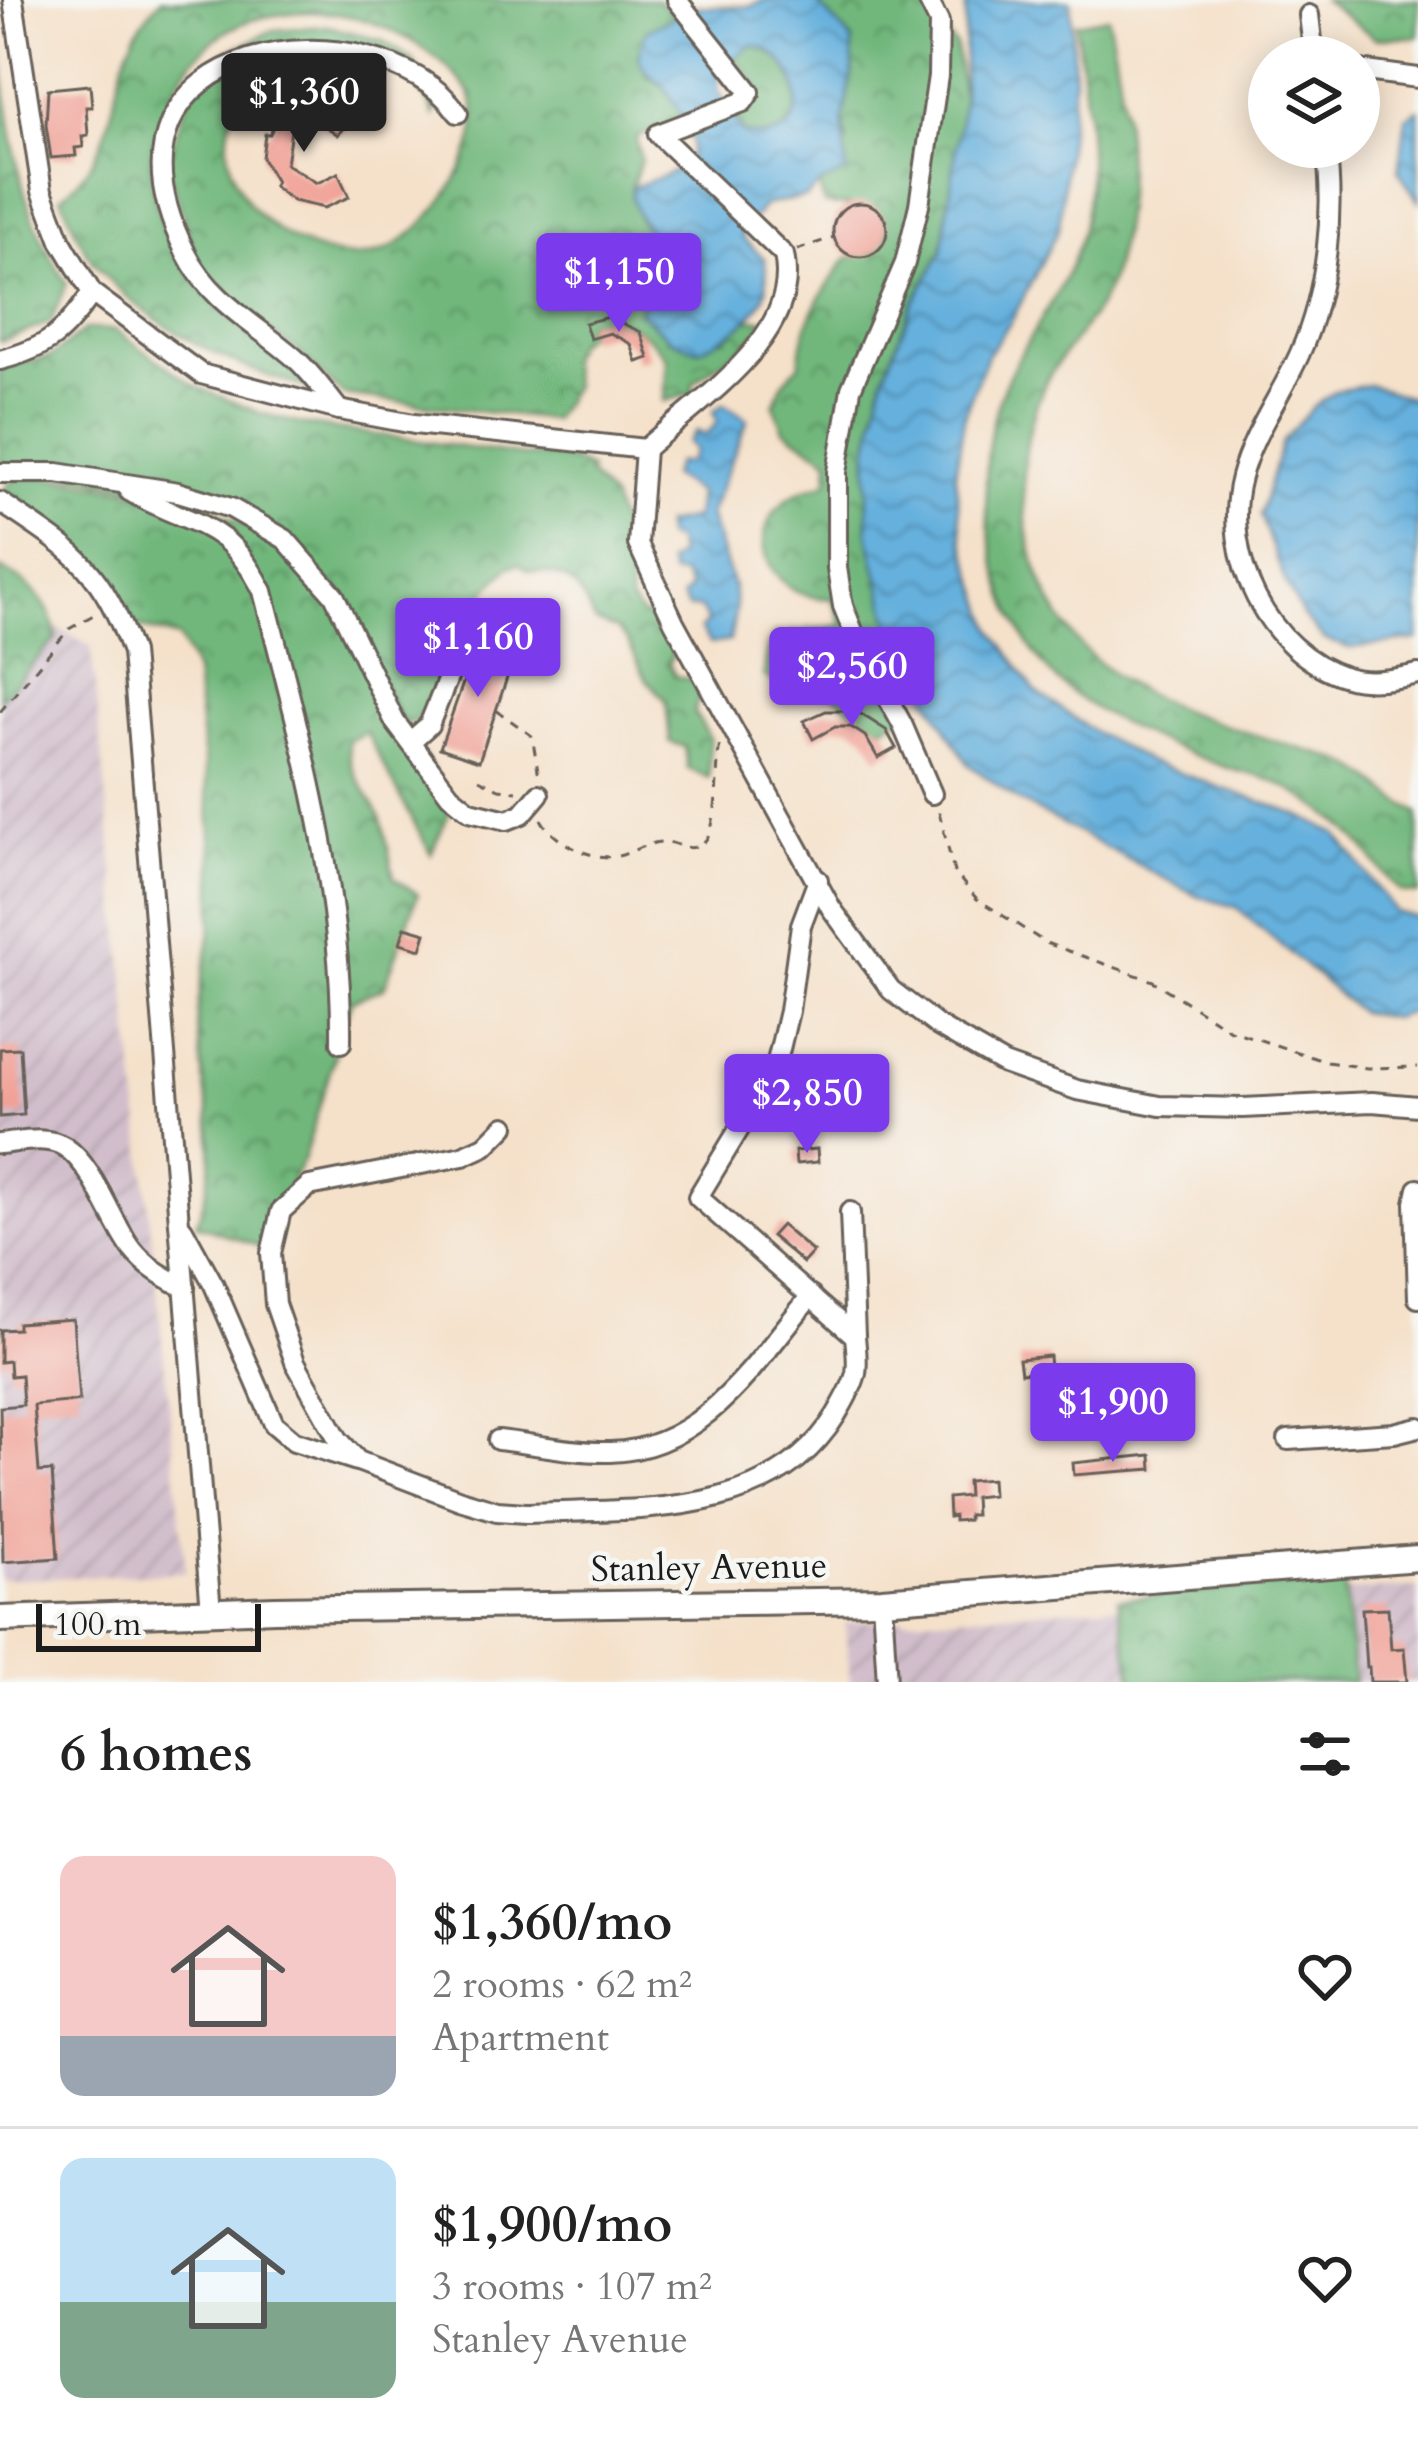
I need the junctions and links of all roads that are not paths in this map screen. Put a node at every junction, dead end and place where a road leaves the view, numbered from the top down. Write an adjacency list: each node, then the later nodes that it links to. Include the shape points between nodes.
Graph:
1 (13, 0): 12 (street, via 42,191)
2 (677, 0): 15 (street, via 750,92 743,102 658,134 784,255 788,276 763,343)
3 (928, 0): 23 (street, via 939,22 938,76 920,205 905,263 851,389 837,472 837,568 859,646)
4 (1309, 14): 5 (street)
5 (1312, 36)
6 (418, 58): 10 (street)
7 (205, 59): 14 (street, via 182,86 160,145 176,231 222,302 297,360)
8 (1380, 73): 9 (street)
9 (1418, 78)
10 (458, 113)
11 (1326, 168): 20 (street, via 1328,237 1316,303 1240,478 1239,543 1266,616 1314,664 1350,679)
12 (92, 293): 13 (street, via 62,332); 14 (street, via 201,374)
13 (0, 360)
14 (339, 410): 15 (street)
15 (645, 449): 24 (street, via 638,544)
16 (0, 473): 17 (street)
17 (114, 482): 21 (street, via 231,508 285,538 334,595); 25 (street, via 231,542 263,591 323,832 342,981)
18 (0, 502): 31 (street, via 70,549 115,606 132,652)
19 (482, 618): 21 (street, via 470,623 428,725)
20 (1418, 674)
21 (411, 741): 22 (street, via 470,811 507,820)
22 (539, 794)
23 (932, 794)
24 (818, 880): 26 (street, via 891,990 1004,1064 1077,1090 1160,1106); 33 (street, via 801,925 775,1070 698,1197)
25 (341, 1042)
26 (1418, 1106)
27 (505, 1126): 36 (street, via 463,1156 309,1186 281,1211 271,1253 275,1304)
28 (0, 1144): 32 (street, via 63,1145 131,1248)
29 (1418, 1189): 34 (street)
30 (850, 1212): 35 (street)
31 (180, 1225): 32 (street); 40 (street, via 274,1424)
32 (185, 1288): 44 (street)
33 (811, 1296): 35 (street); 38 (street, via 731,1391 693,1428 658,1445 610,1452)
34 (1418, 1298)
35 (855, 1336): 41 (street, via 856,1374 821,1439 764,1482 710,1501 497,1511)
36 (327, 1420): 40 (street, via 308,1441); 41 (street)
37 (1418, 1427): 39 (street)
38 (498, 1439)
39 (1288, 1440)
40 (294, 1441): 41 (street)
41 (358, 1461)
42 (1418, 1558): 43 (main road, Stanley Avenue)
43 (882, 1600): 44 (main road, Stanley Avenue); 46 (street)
44 (212, 1611): 45 (main road, Stanley Avenue)
45 (0, 1619)
46 (887, 1682)

